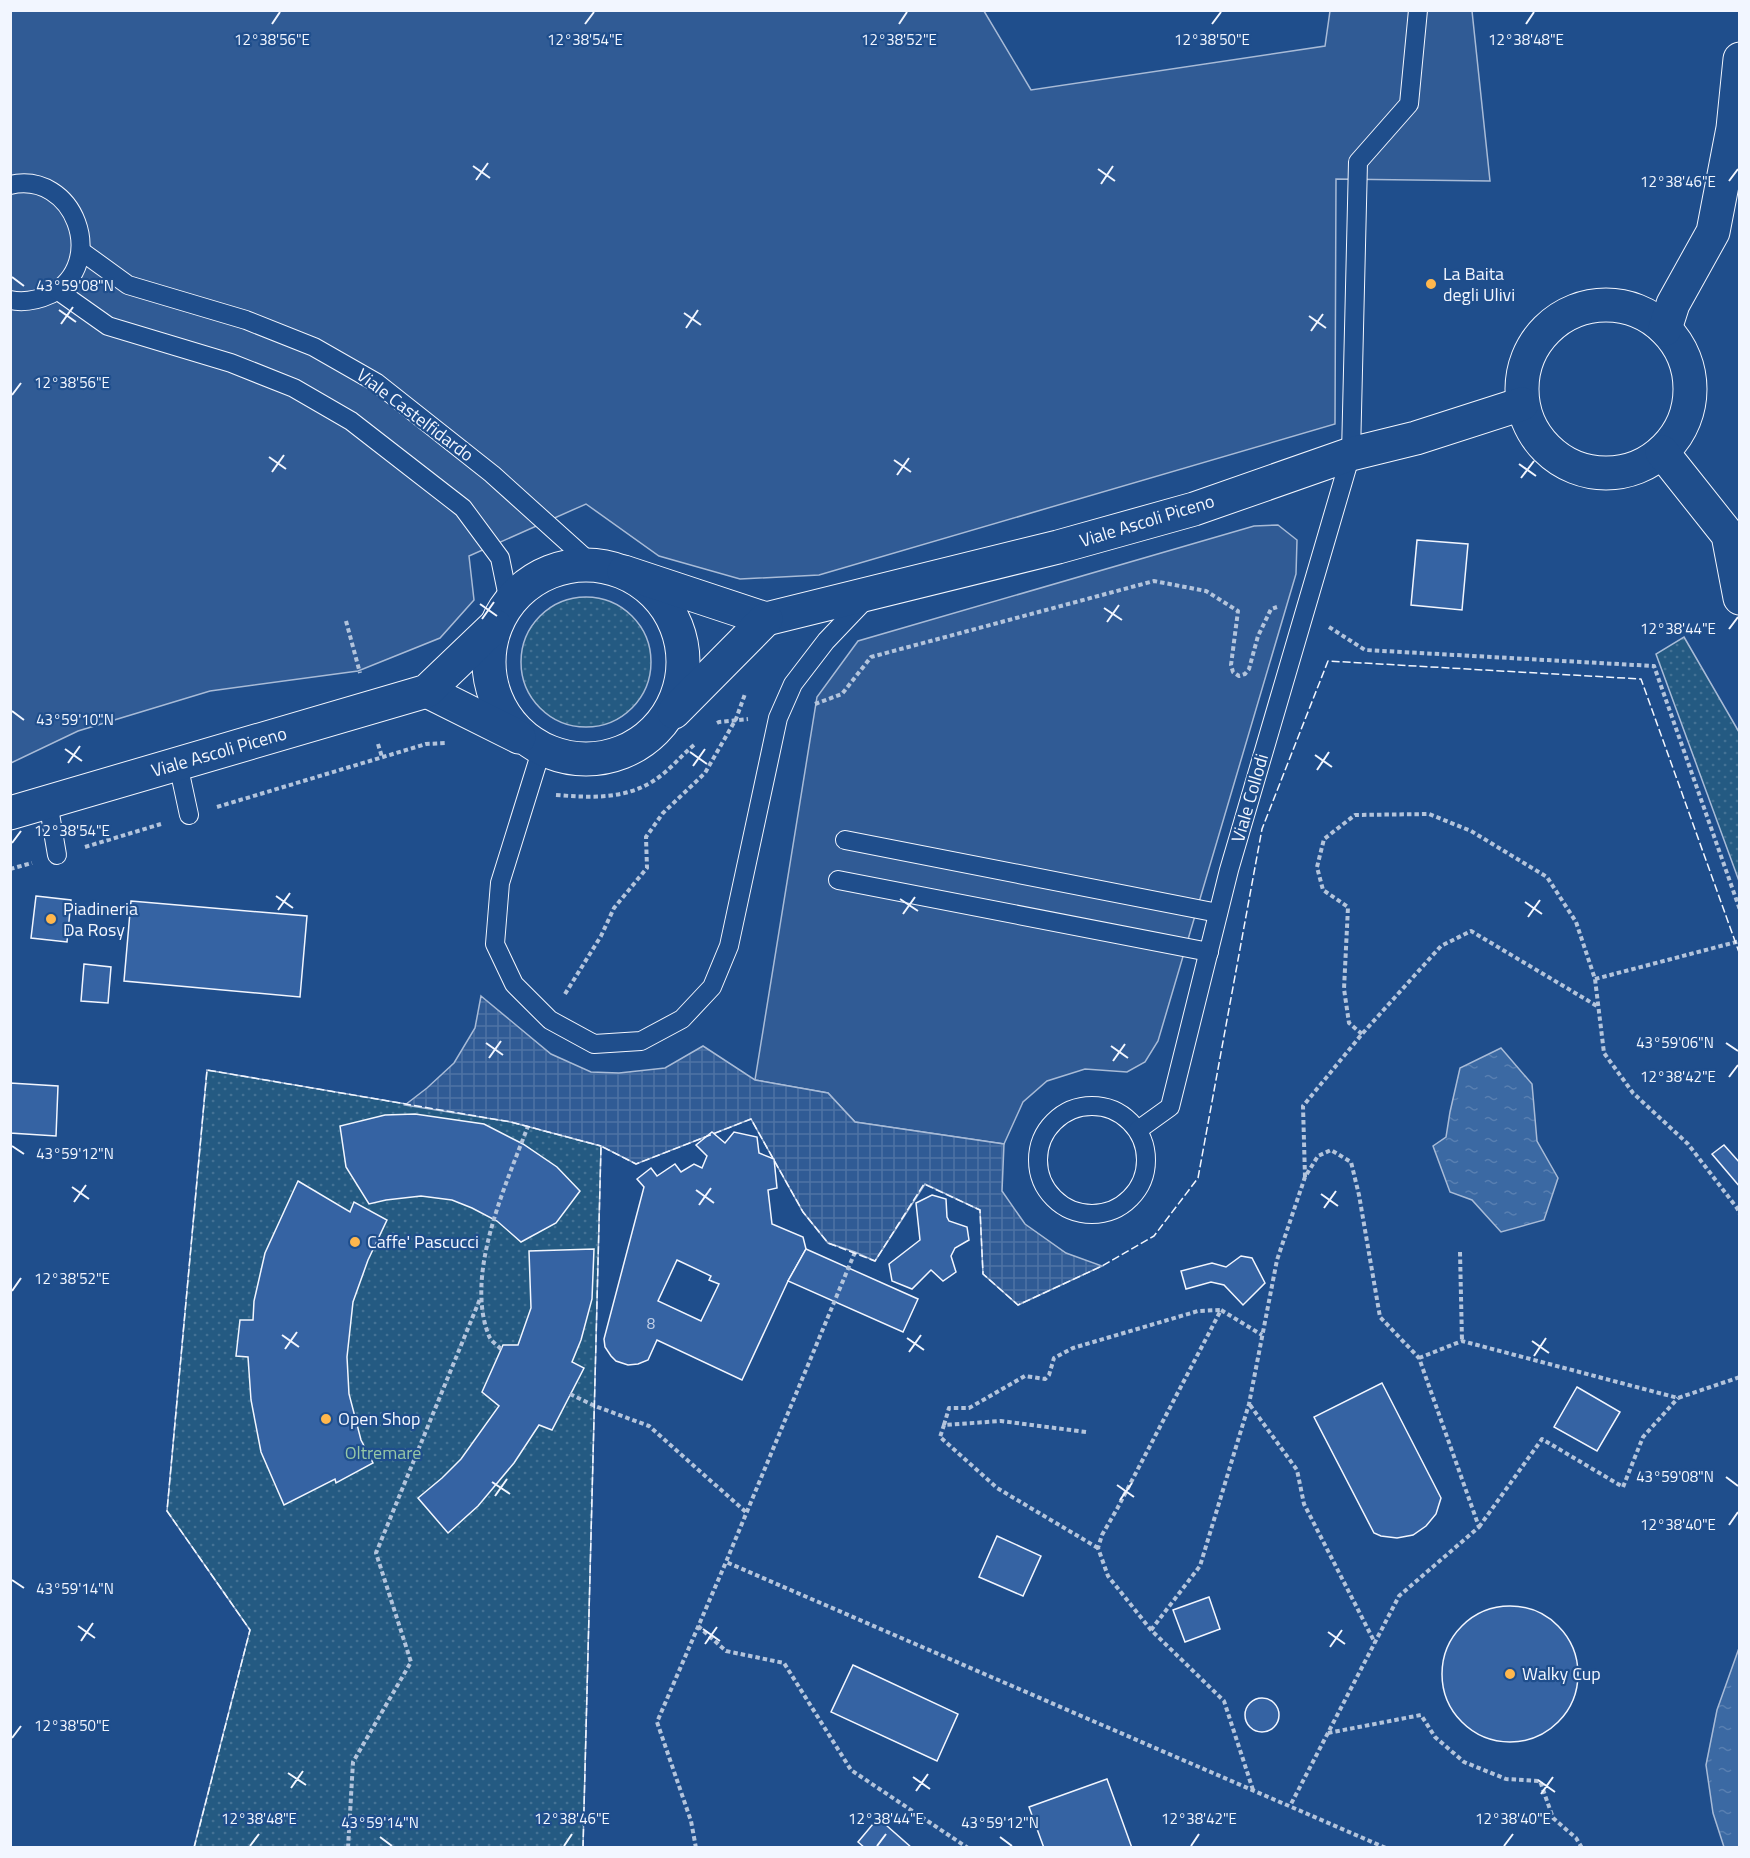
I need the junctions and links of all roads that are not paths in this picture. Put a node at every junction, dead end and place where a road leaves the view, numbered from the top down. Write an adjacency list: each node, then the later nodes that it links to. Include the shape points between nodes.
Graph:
1 (1418, 10): 9 (lane, Viale Collodi, via 1409,104 1358,162)
2 (1740, 59): 7 (street, via 1733,128 1713,232 1673,304)
3 (10, 185): 4 (lane, via 30,184 58,196 77,221)
4 (81, 251): 5 (lane, via 68,279); 11 (lane, Viale Castelfidardo, via 128,285 246,320 314,347 377,383)
5 (57, 290): 6 (lane, via 28,301); 14 (lane, via 108,326 231,363 294,388 351,421 462,508 500,558)
6 (10, 300)
7 (1665, 329): 8 (street, via 1644,313 1617,305 1591,305 1566,314 1544,330 1529,352 1522,377); 10 (street, via 1682,351 1690,378 1689,406 1680,431)
8 (1522, 404): 9 (street, Viale Ascoli Piceno, via 1416,438); 10 (street, via 1530,428 1566,464 1590,472 1616,473 1641,466)
9 (1351, 453): 12 (street, Viale Ascoli Piceno, via 1194,509); 26 (lane, Viale Collodi)
10 (1662, 453): 13 (street, via 1728,535)
11 (609, 569): 14 (street, via 569,566 546,573 526,585); 15 (street); 17 (street, via 650,589 670,613 681,642 683,673 675,702)
12 (872, 593): 15 (street, Viale Ascoli Piceno); 18 (lane, via 800,675 778,718 729,946 712,987 682,1019 641,1041 594,1044 550,1020 514,984 495,944 500,883)
13 (1740, 598)
14 (502, 614): 16 (street, Viale Ascoli Piceno); 18 (street, via 488,655 490,683 501,709 518,732)
15 (765, 619): 17 (street)
16 (427, 691): 18 (street); 19 (street, Viale Ascoli Piceno)
17 (658, 728): 18 (street, via 633,747 603,758 572,758)
18 (542, 748)
19 (178, 764): 20 (street, Viale Ascoli Piceno); 22 (lane)
20 (48, 802): 21 (street, Viale Ascoli Piceno); 24 (lane)
21 (10, 813)
22 (189, 815)
23 (845, 840): 26 (lane)
24 (57, 855)
25 (838, 880): 27 (lane)
26 (1218, 913): 27 (lane, Viale Collodi)
27 (1209, 952): 28 (lane, Viale Collodi, via 1170,1107)
28 (1138, 1130): 28 (lane, via 1112,1109 1078,1107 1062,1114 1041,1140 1040,1174 1047,1189 1060,1203 1077,1211 1114,1210 1130,1199 1141,1184 1146,1166 1145,1147)

